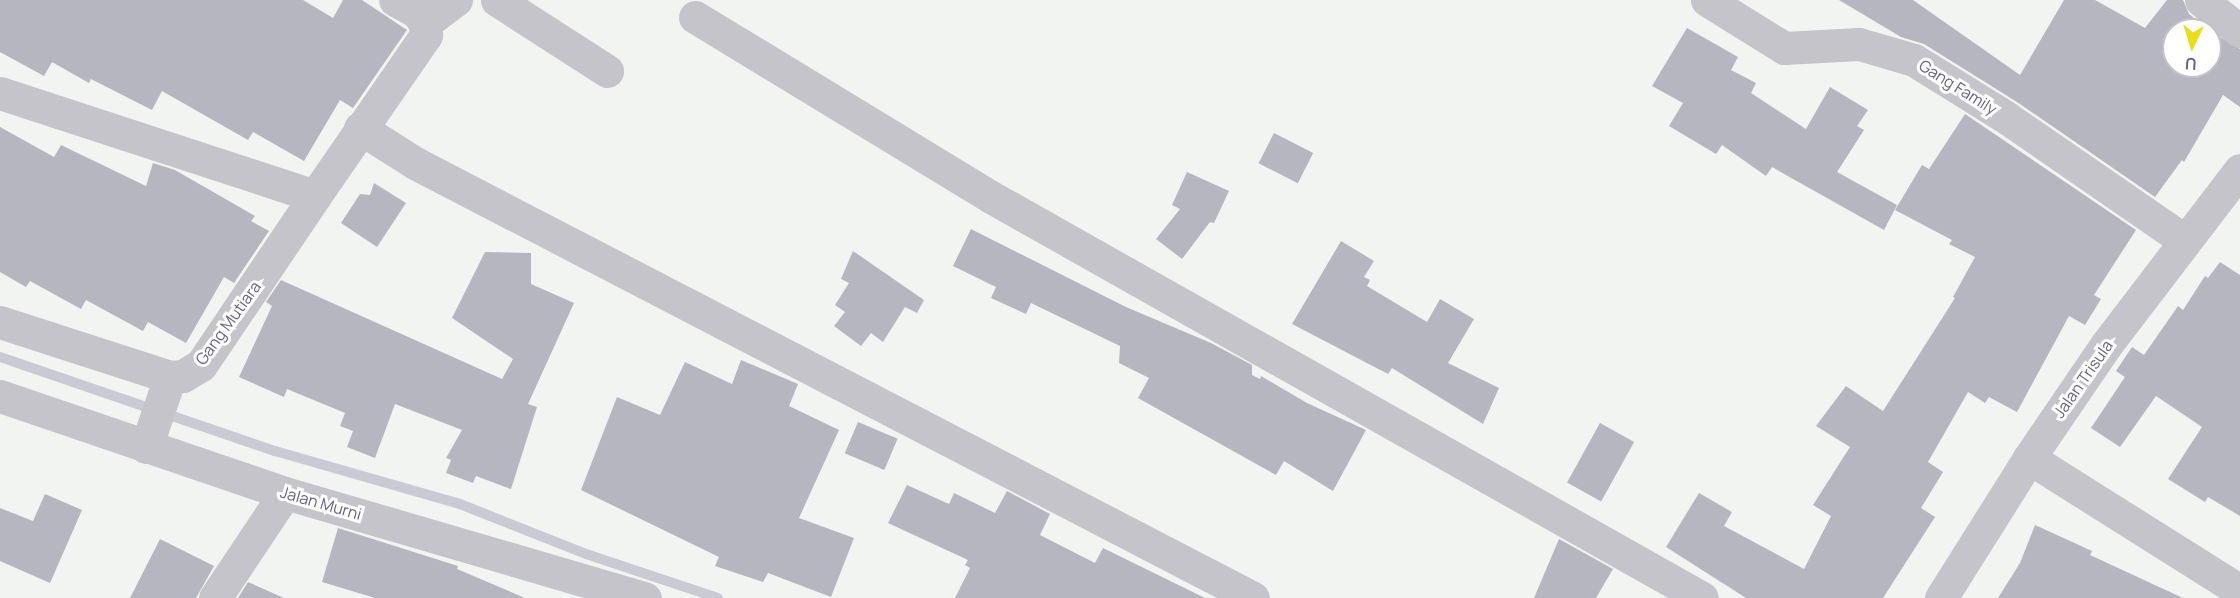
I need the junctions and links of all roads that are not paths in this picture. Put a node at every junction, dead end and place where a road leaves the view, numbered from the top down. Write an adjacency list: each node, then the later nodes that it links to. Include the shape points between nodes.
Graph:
1 (395, 0): 7 (street, via 417,12)
2 (456, 0): 7 (street)
3 (497, 0): 9 (street)
4 (1707, 0): 14 (street, Gang Family, via 1784,48 1859,44 1914,60 2007,118)
5 (2201, 0): 8 (street)
6 (695, 17): 24 (street, via 991,197)
7 (425, 23): 11 (street, Gang Mutiara, via 426,34)
8 (2240, 31)
9 (607, 71)
10 (0, 93): 13 (street)
11 (360, 128): 13 (street, Gang Mutiara); 23 (street, via 415,163)
12 (2240, 170): 14 (street, Jalan Trisula)
13 (315, 196): 17 (street, Gang Mutiara, via 201,365 183,376)
14 (2185, 241): 18 (street, Jalan Trisula, via 2106,345)
15 (0, 322): 17 (street)
16 (0, 396): 17 (street, Jalan Murni)
17 (157, 412): 19 (street, Jalan Murni)
18 (2029, 458): 20 (street); 25 (street, Jalan Trisula)
19 (285, 493): 21 (street, Jalan Murni); 22 (street)
20 (2240, 591)
21 (630, 596)
22 (215, 598)
23 (1253, 598)
24 (1702, 598)
25 (1941, 598)

